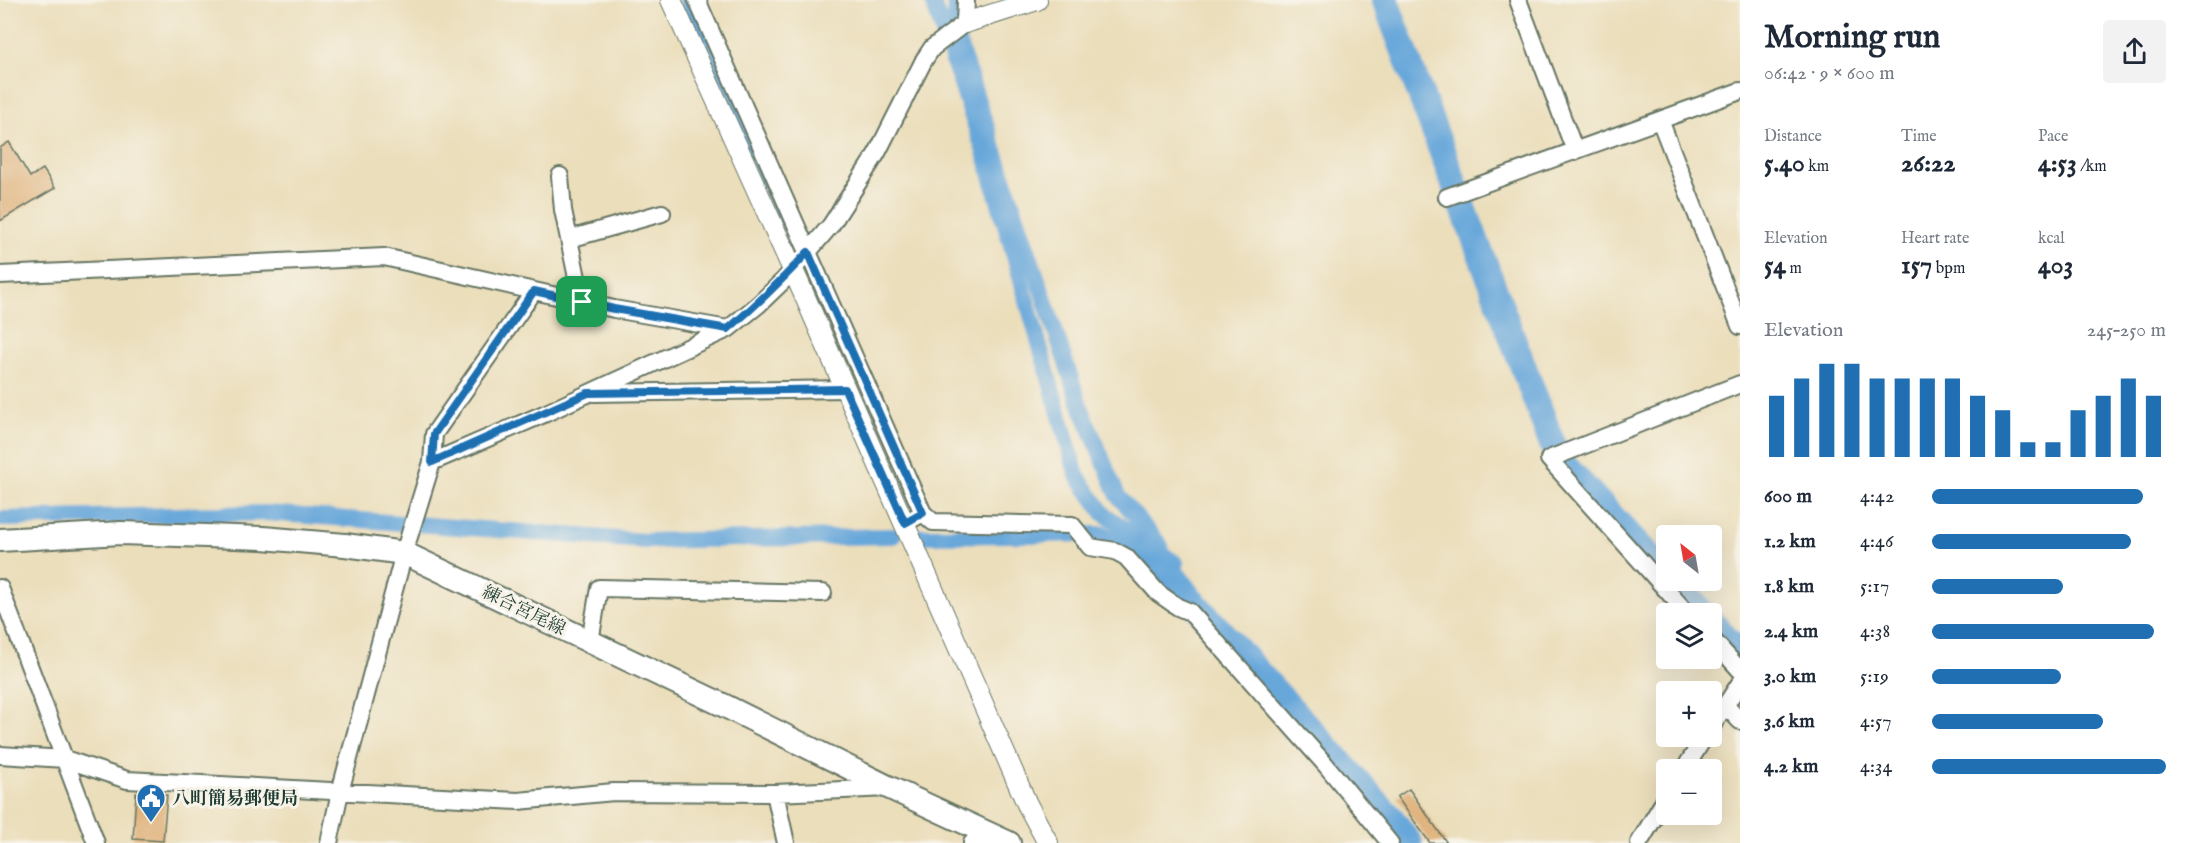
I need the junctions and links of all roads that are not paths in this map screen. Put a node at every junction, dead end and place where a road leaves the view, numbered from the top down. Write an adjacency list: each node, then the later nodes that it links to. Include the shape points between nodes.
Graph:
1 (671, 0): 15 (street)
2 (697, 0): 14 (street)
3 (966, 0): 6 (street)
4 (1037, 0): 6 (street)
5 (1518, 0): 9 (street)
6 (962, 26): 14 (street, via 932,48 877,153 831,225)
7 (1740, 91): 8 (street)
8 (1660, 120): 9 (street); 19 (street)
9 (1575, 151): 11 (street)
10 (560, 176): 13 (street)
11 (1447, 197)
12 (662, 213): 13 (street)
13 (569, 239): 18 (street)
14 (808, 252): 15 (street); 25 (street)
15 (792, 269): 20 (street); 22 (street)
16 (0, 274): 17 (street, via 384,257)
17 (534, 291): 18 (street); 24 (street, via 434,434)
18 (582, 302): 20 (street)
19 (1740, 326)
20 (728, 329): 23 (street)
21 (1740, 384): 31 (street, via 1549,459)
22 (845, 389): 23 (street); 26 (street)
23 (588, 393): 24 (street)
24 (432, 462): 28 (street)
25 (923, 513): 26 (street); 51 (street, via 933,522 1072,525 1090,547 1126,557 1158,593 1190,612)
26 (905, 523): 50 (street, via 1027,804)
27 (0, 540): 28 (main road, 練合宮尾線, via 133,534 263,538)
28 (404, 553): 32 (main road, 練合宮尾線); 42 (street)
29 (0, 588): 40 (street)
30 (823, 593): 32 (street, via 599,588)
31 (1678, 603)
32 (591, 642): 41 (main road, 練合宮尾線)
33 (1722, 650): 34 (street)
34 (1740, 670)
35 (1740, 682): 36 (street)
36 (1725, 705): 37 (street); 38 (street)
37 (1722, 710)
38 (1740, 721)
39 (0, 755): 40 (street)
40 (65, 759): 42 (street, via 127,780); 46 (street)
41 (890, 788): 43 (street); 45 (main road, 練合宮尾線)
42 (340, 792): 43 (street, via 518,801 614,792); 47 (street)
43 (776, 793): 48 (street)
44 (1656, 815): 52 (street)
45 (1002, 840): 49 (street)
46 (96, 843)
47 (329, 843)
48 (786, 843)
49 (972, 843)
50 (1048, 843)
51 (1390, 843)
52 (1639, 843)

